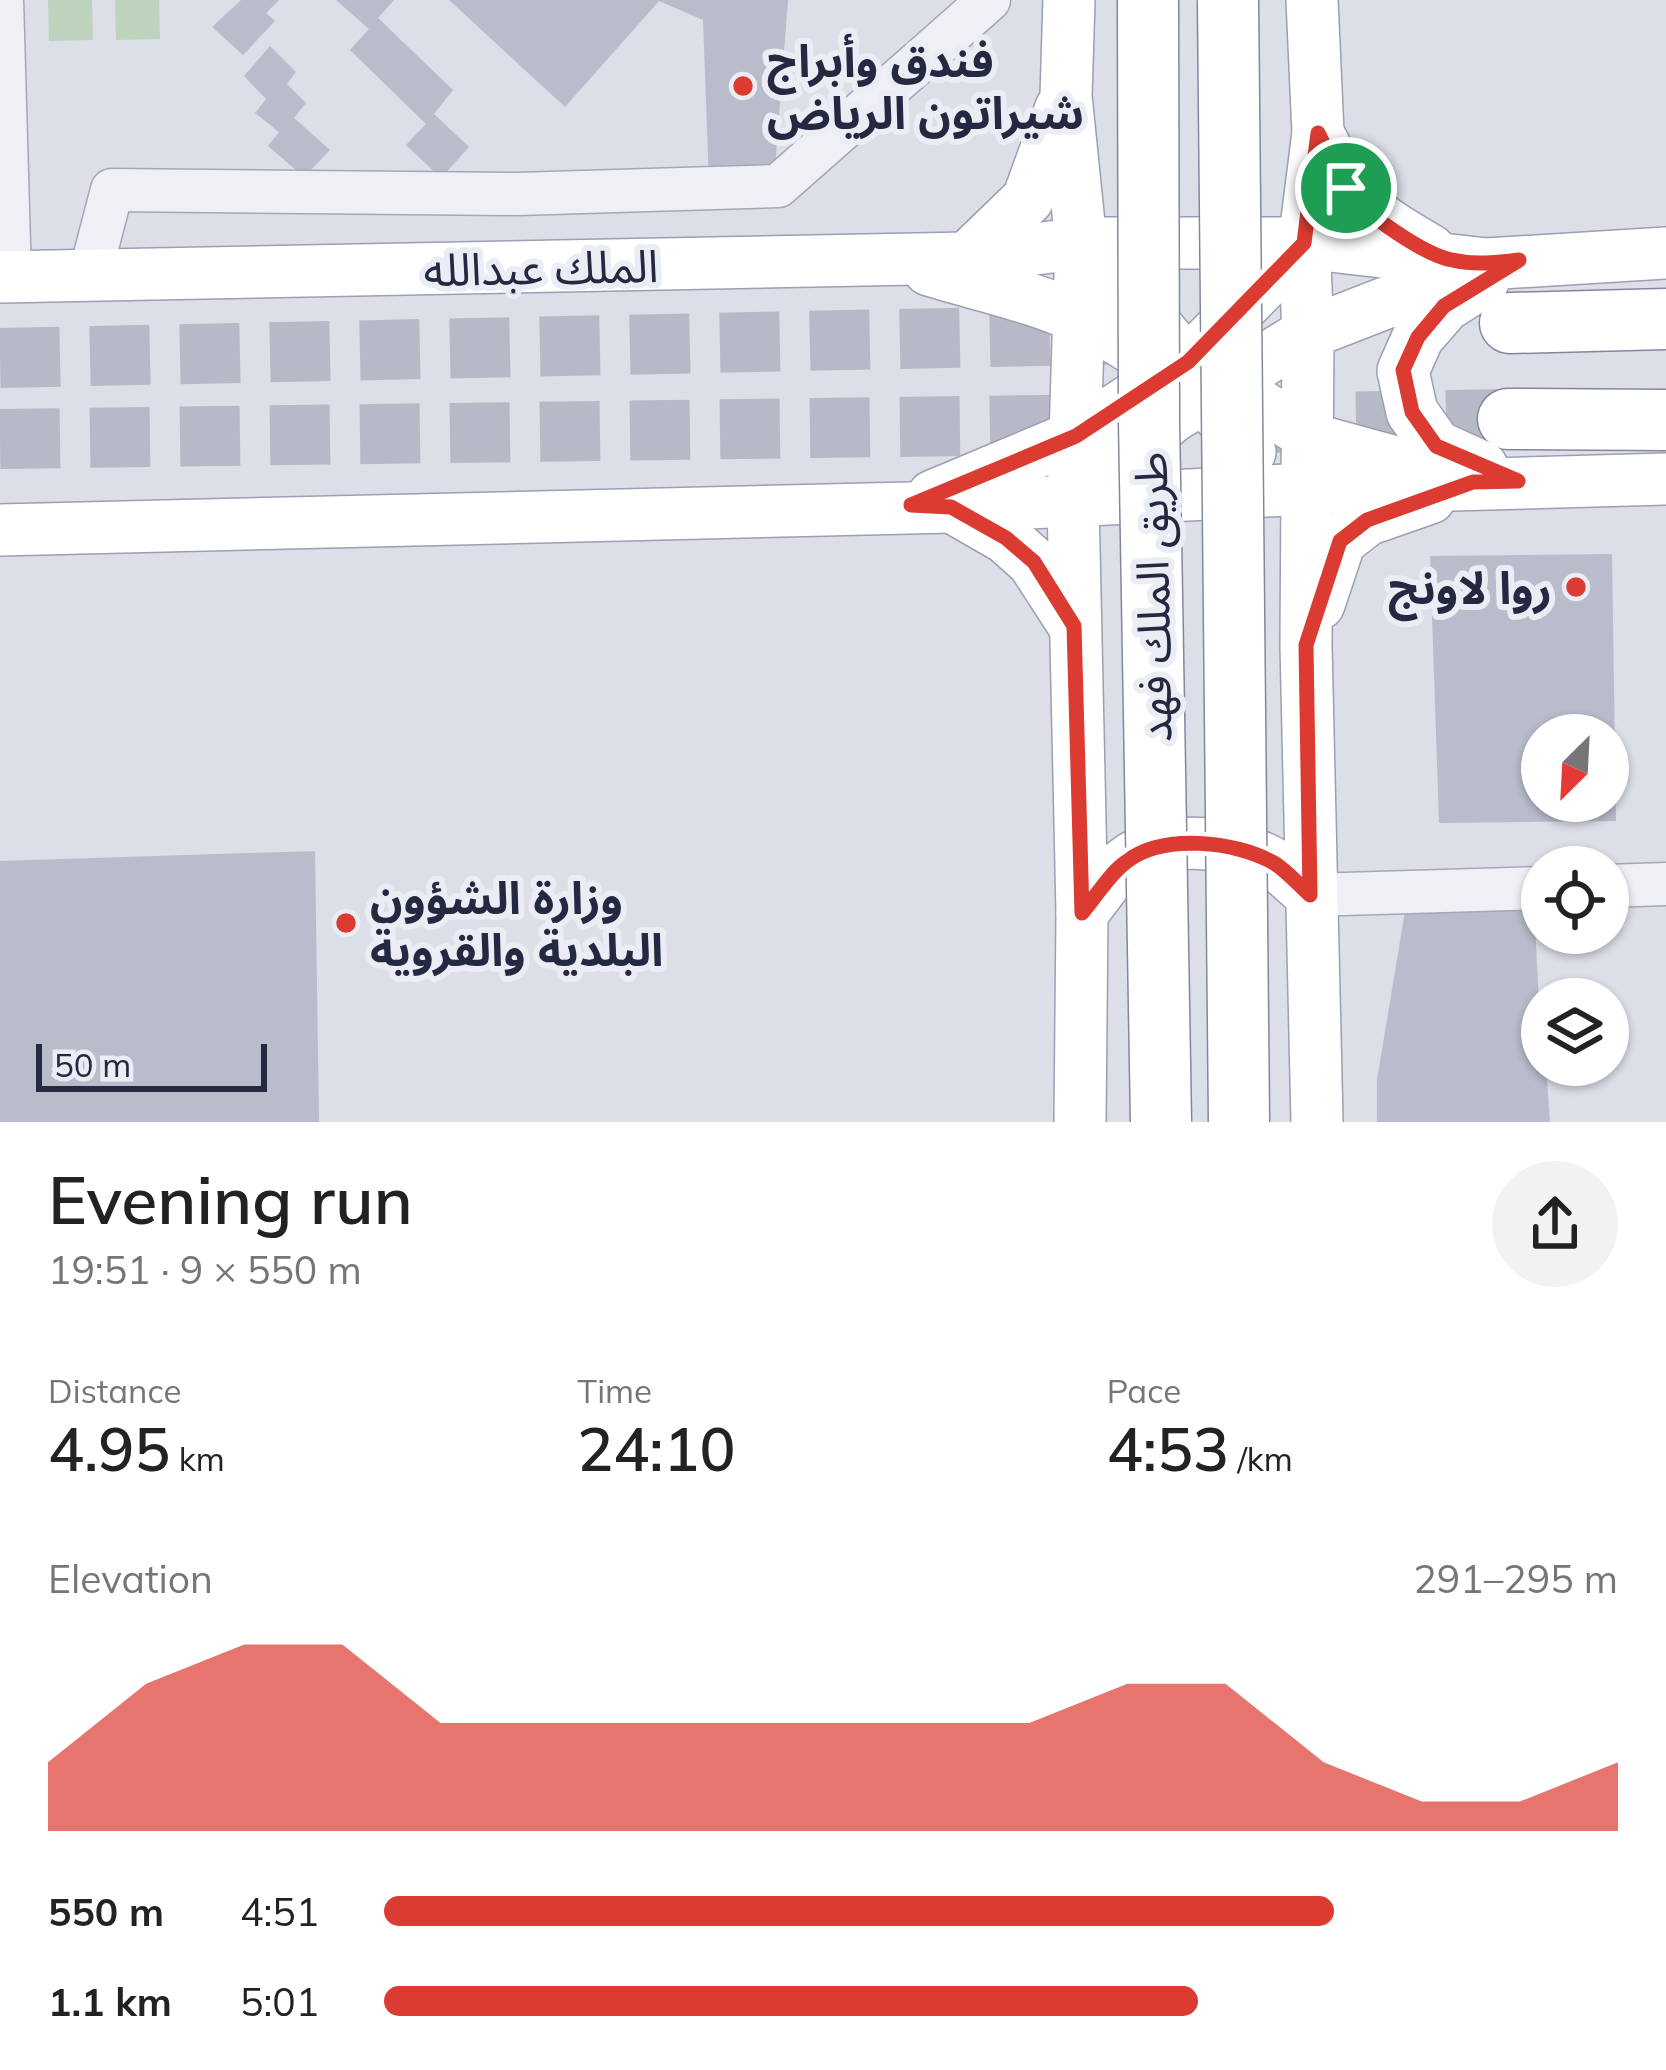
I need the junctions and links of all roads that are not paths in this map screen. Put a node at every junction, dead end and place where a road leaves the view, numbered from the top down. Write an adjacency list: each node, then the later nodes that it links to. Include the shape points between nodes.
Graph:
1 (2, 0): 15 (street)
2 (989, 0): 16 (street, via 778,185 517,194 112,190)
3 (1069, 0): 7 (main road)
4 (1148, 0): 40 (highway, طريق الملك فهد, bridge)
5 (1228, 0): 41 (highway, طريق الملك فهد, bridge)
6 (1312, 0): 8 (main road)
7 (1066, 96): 9 (main road); 12 (main road, via 1028,199)
8 (1318, 133): 10 (main road); 14 (main road, via 1362,207)
9 (1081, 243): 10 (main road, الملك عبدالله); 12 (main road, الملك عبدالله); 17 (main road); 21 (main road)
10 (1304, 243): 14 (main road); 20 (main road); 21 (main road)
11 (1666, 253): 14 (main road)
12 (967, 258): 13 (main road, الملك عبدالله)
13 (895, 260): 16 (main road, الملك عبدالله); 17 (main road)
14 (1484, 261): 20 (main road); 27 (main road, via 1418,337 1403,370 1412,412 1436,446)
15 (5, 277): 16 (main road, الملك عبدالله)
16 (89, 278)
17 (1081, 319): 21 (main road); 25 (main road)
18 (1666, 319): 19 (highway)
19 (1510, 322)
20 (1308, 333): 21 (main road); 24 (main road)
21 (1195, 380): 24 (main road); 25 (main road); 28 (main road); 29 (main road, via 1172,417)
22 (1508, 419): 23 (highway)
23 (1666, 420)
24 (1307, 434): 27 (main road); 28 (main road)
25 (1076, 436): 29 (main road); 30 (main road)
26 (1666, 478): 27 (main road)
27 (1496, 482): 28 (main road); 33 (main road, via 1367,520 1340,541)
28 (1291, 490): 29 (main road); 33 (main road)
29 (1072, 502): 30 (main road); 32 (main road)
30 (931, 506): 31 (main road); 32 (main road, via 1006,538 1034,562)
31 (0, 530)
32 (1074, 626): 38 (main road)
33 (1306, 645): 37 (main road)
34 (1666, 884): 35 (street)
35 (1629, 885)
36 (1521, 889): 37 (street)
37 (1310, 895): 38 (main road, via 1262,859 1184,843 1126,861); 42 (main road)
38 (1082, 913): 39 (main road)
39 (1080, 1122)
40 (1161, 1122)
41 (1239, 1122)
42 (1317, 1122)

